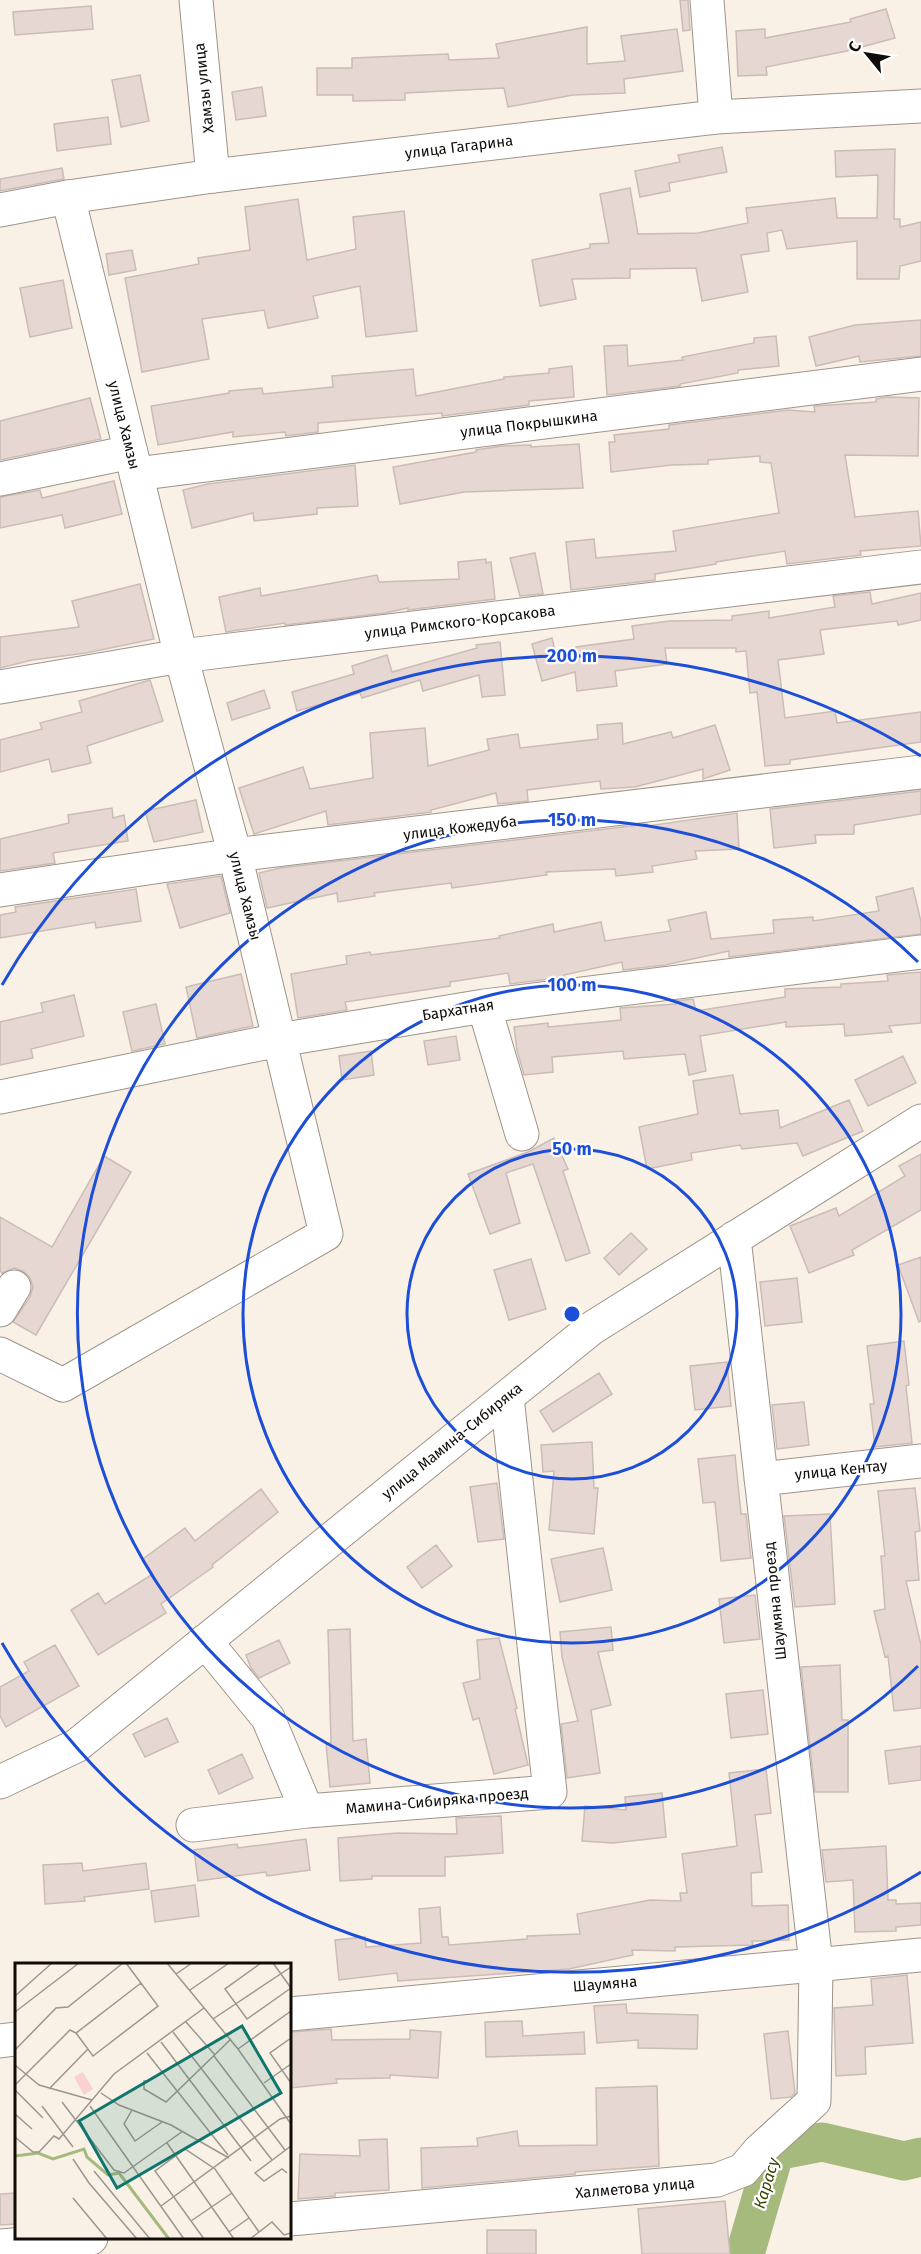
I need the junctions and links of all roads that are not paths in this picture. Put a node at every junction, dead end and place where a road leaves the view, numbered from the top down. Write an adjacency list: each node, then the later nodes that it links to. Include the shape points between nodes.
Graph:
1 (196, 0): 5 (street, Хамзы улица)
2 (707, 0): 4 (street)
3 (921, 106): 4 (street, улица Гагарина)
4 (716, 117): 5 (street, улица Гагарина)
5 (213, 176): 6 (street, улица Гагарина)
6 (68, 197): 7 (street, улица Гагарина); 9 (street, улица Хамзы)
7 (0, 210)
8 (921, 374): 9 (street, улица Покрышкина)
9 (133, 463): 10 (street, улица Покрышкина); 12 (street, улица Хамзы)
10 (0, 478)
11 (921, 567): 12 (street, улица Римского-Корсакова)
12 (181, 656): 13 (street, улица Римского-Корсакова); 15 (street, улица Хамзы)
13 (0, 687)
14 (921, 772): 15 (street, улица Кожедуба)
15 (235, 855): 16 (street, улица Кожедуба); 19 (street, улица Хамзы)
16 (0, 890)
17 (921, 952): 18 (street, Бархатная)
18 (484, 1006): 19 (street, Бархатная); 22 (street)
19 (279, 1040): 20 (street, Бархатная); 24 (street, улица Хамзы, via 326,1234 63,1385)
20 (0, 1097)
21 (921, 1121): 23 (street, улица Мамина-Сибиряка)
22 (522, 1134)
23 (734, 1238): 25 (street, улица Мамина-Сибиряка, via 592,1328); 27 (street, Шаумяна проезд)
24 (0, 1354)
25 (507, 1397): 28 (street, улица Мамина-Сибиряка); 30 (street, Мамина-Сибиряка проезд, via 550,1792)
26 (921, 1461): 27 (street, улица Кентау)
27 (762, 1479): 33 (street, Шаумяна проезд)
28 (205, 1641): 29 (street, улица Мамина-Сибиряка, via 76,1746); 30 (street, via 268,1718)
29 (0, 1782)
30 (307, 1811): 31 (street)
31 (193, 1824)
32 (921, 1955): 33 (street, Шаумяна)
33 (816, 1965): 34 (street, Шаумяна); 37 (street, Халметова улица, via 814,2101 743,2170 717,2180)
34 (291, 2014)
35 (15, 2039): 36 (street)
36 (0, 2041)
37 (291, 2219)
38 (80, 2239): 39 (street)
39 (0, 2246)

